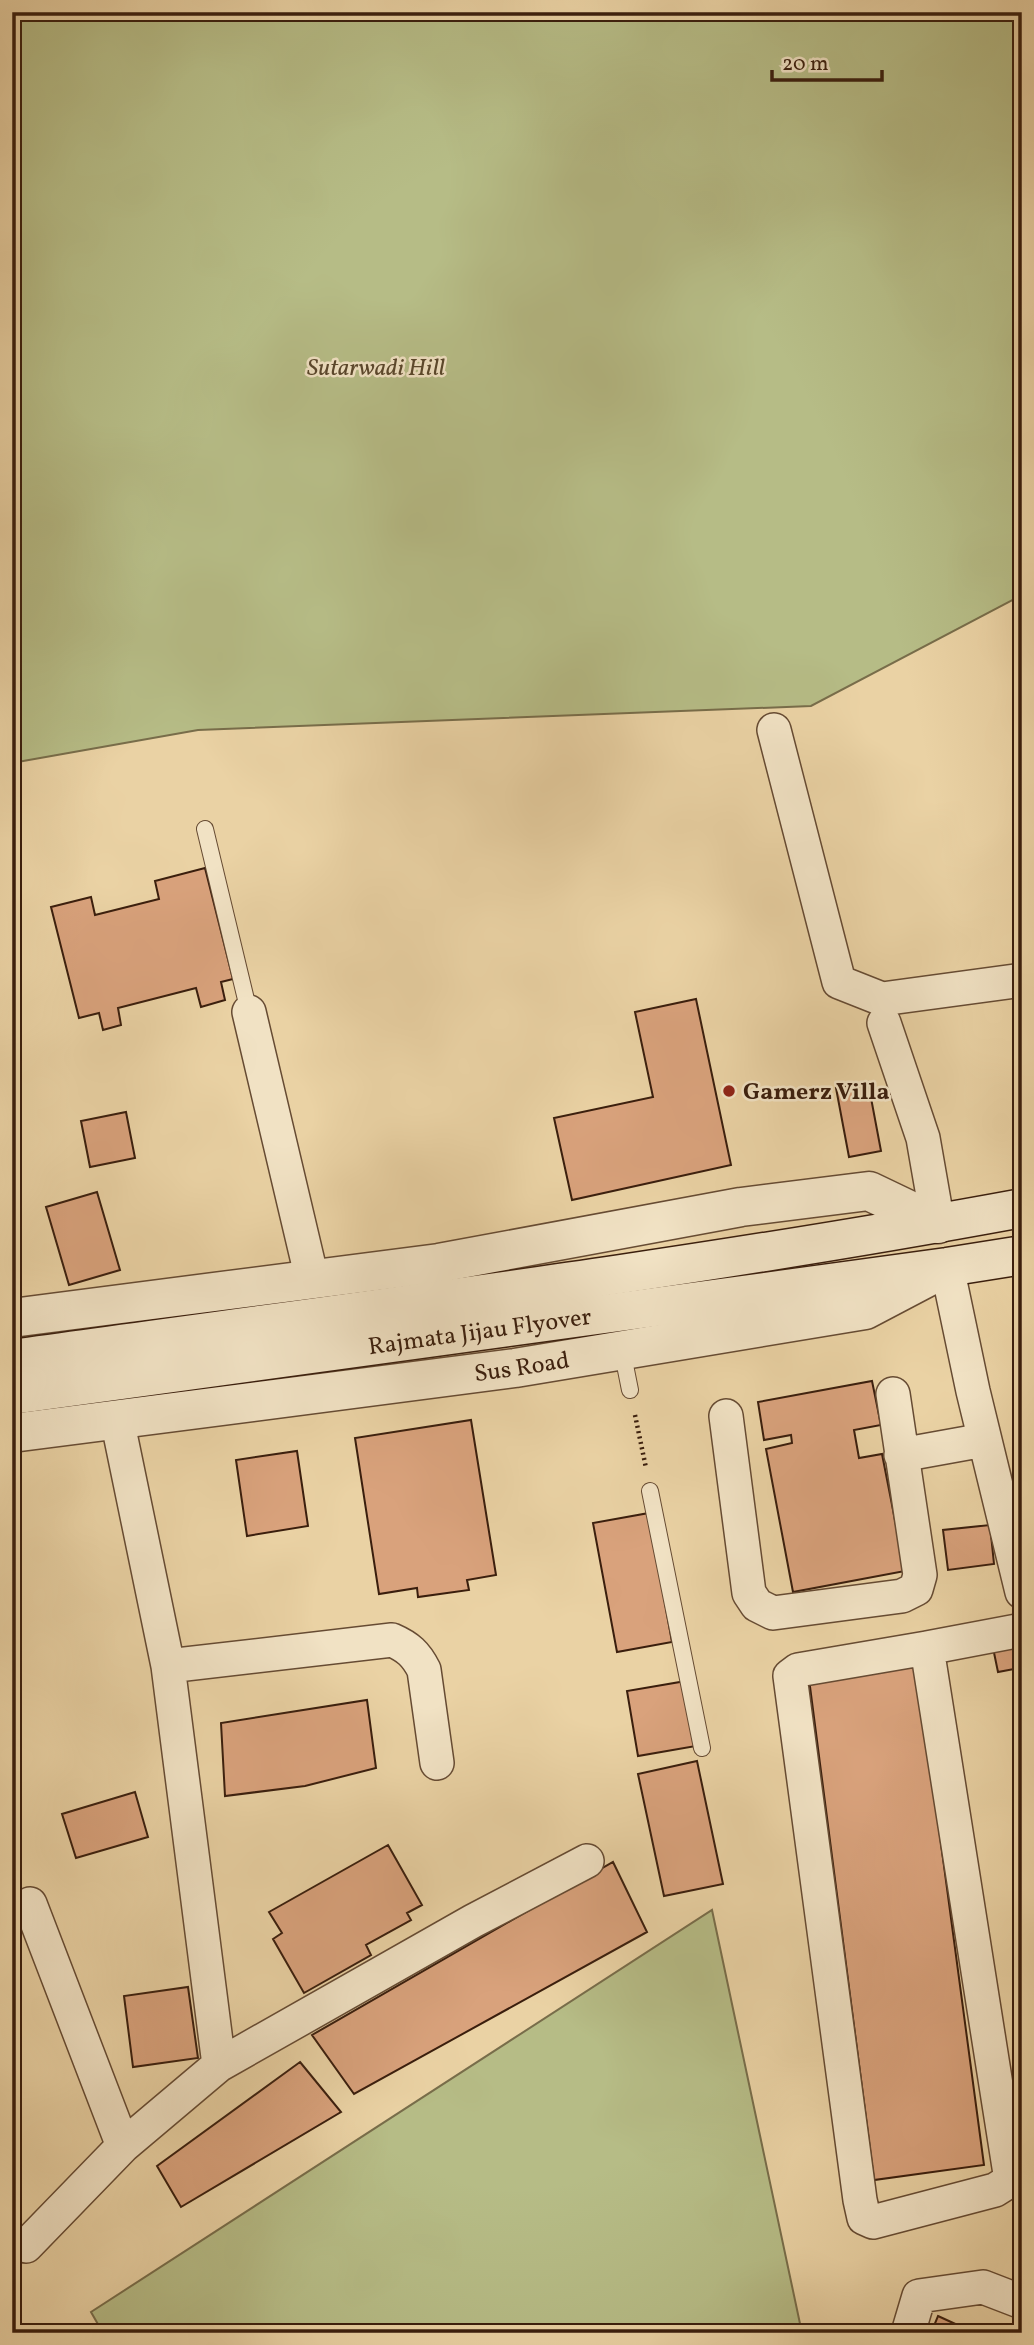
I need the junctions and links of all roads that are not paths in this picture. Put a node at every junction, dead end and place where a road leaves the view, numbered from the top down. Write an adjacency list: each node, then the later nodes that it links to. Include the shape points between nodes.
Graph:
1 (774, 730): 3 (street, via 839,982 882,999)
2 (205, 829): 4 (lane)
3 (1022, 980)
4 (249, 1013): 10 (street)
5 (884, 1023): 7 (street, via 923,1138)
6 (1022, 1209): 7 (main road)
7 (938, 1224): 10 (main road, via 869,1191 741,1207 439,1263); 13 (main road, Rajmata Jijau Flyover, via 565,1283)
8 (1022, 1255): 9 (main road, Sus Road)
9 (947, 1267): 12 (main road, Sus Road, via 865,1310); 16 (main road, Rajmata Jijau Flyover); 20 (street)
10 (312, 1279): 11 (main road)
11 (12, 1318)
12 (622, 1350): 14 (lane); 18 (main road, Sus Road)
13 (12, 1359)
14 (630, 1390)
15 (893, 1394): 21 (street)
16 (12, 1395)
17 (726, 1416): 21 (street, via 749,1593 757,1605 773,1613 902,1596 916,1589 920,1575)
18 (117, 1419): 19 (main road, Sus Road); 26 (street)
19 (12, 1433)
20 (984, 1440): 21 (street); 23 (street)
21 (901, 1455)
22 (650, 1491): 27 (lane)
23 (1022, 1592)
24 (1022, 1630): 25 (street)
25 (928, 1648): 25 (street, via 798,1670 790,1676 860,2200 864,2218 873,2222 995,2190 1011,2180)
26 (168, 1666): 28 (street, via 391,1640 406,1646 424,1670); 31 (street)
27 (702, 1748)
28 (437, 1763)
29 (587, 1861): 31 (street)
30 (30, 1904): 32 (street)
31 (219, 2065): 32 (street)
32 (123, 2146): 33 (street)
33 (26, 2246)
34 (1022, 2302): 35 (street, via 984,2287 919,2296)
35 (908, 2333)

